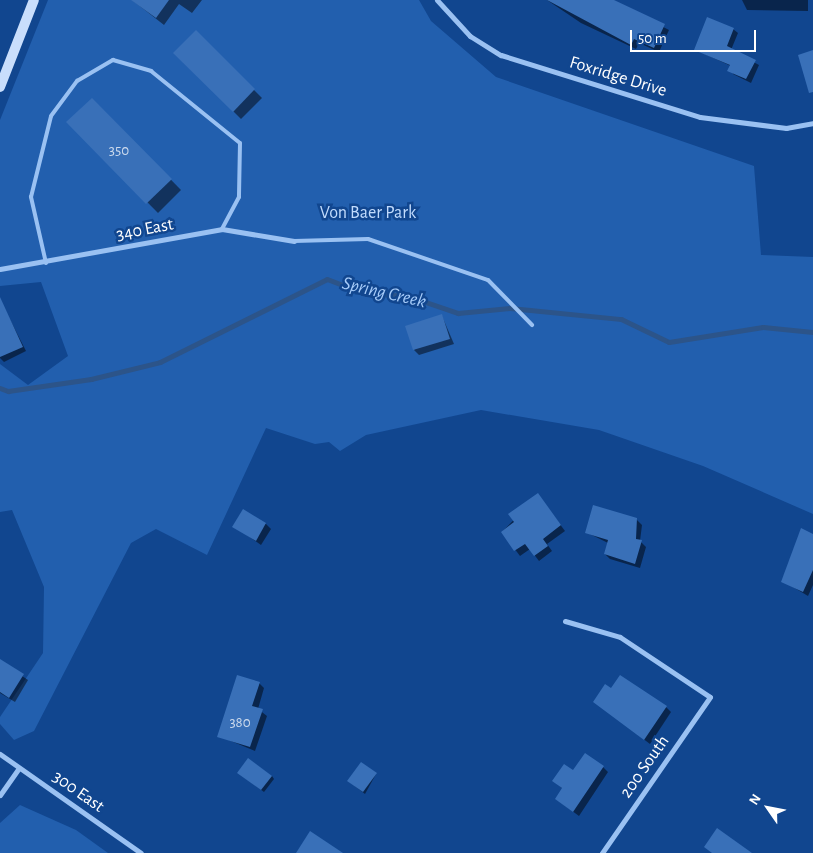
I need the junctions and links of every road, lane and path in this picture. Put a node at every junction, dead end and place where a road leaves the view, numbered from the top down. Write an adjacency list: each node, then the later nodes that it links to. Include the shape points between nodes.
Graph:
1 (34, 0): 3 (street)
2 (437, 0): 4 (street, Foxridge Drive, via 470,36 501,55 700,117 786,128)
3 (0, 87)
4 (813, 123)
5 (222, 229): 6 (street, 340 East); 7 (street, 340 East); 7 (lane, via 239,196 240,143 151,72 113,60 77,81 51,116 31,197)
6 (294, 242): 9 (lane, via 368,239 488,280)
7 (46, 263): 8 (street, 340 East)
8 (0, 270)
9 (532, 325)
10 (565, 621): 15 (street, 200 South, via 620,636 710,698)
11 (0, 754): 12 (street, 300 East)
12 (19, 768): 13 (street); 14 (street, 300 East)
13 (0, 795)
14 (141, 853)
15 (602, 853)

